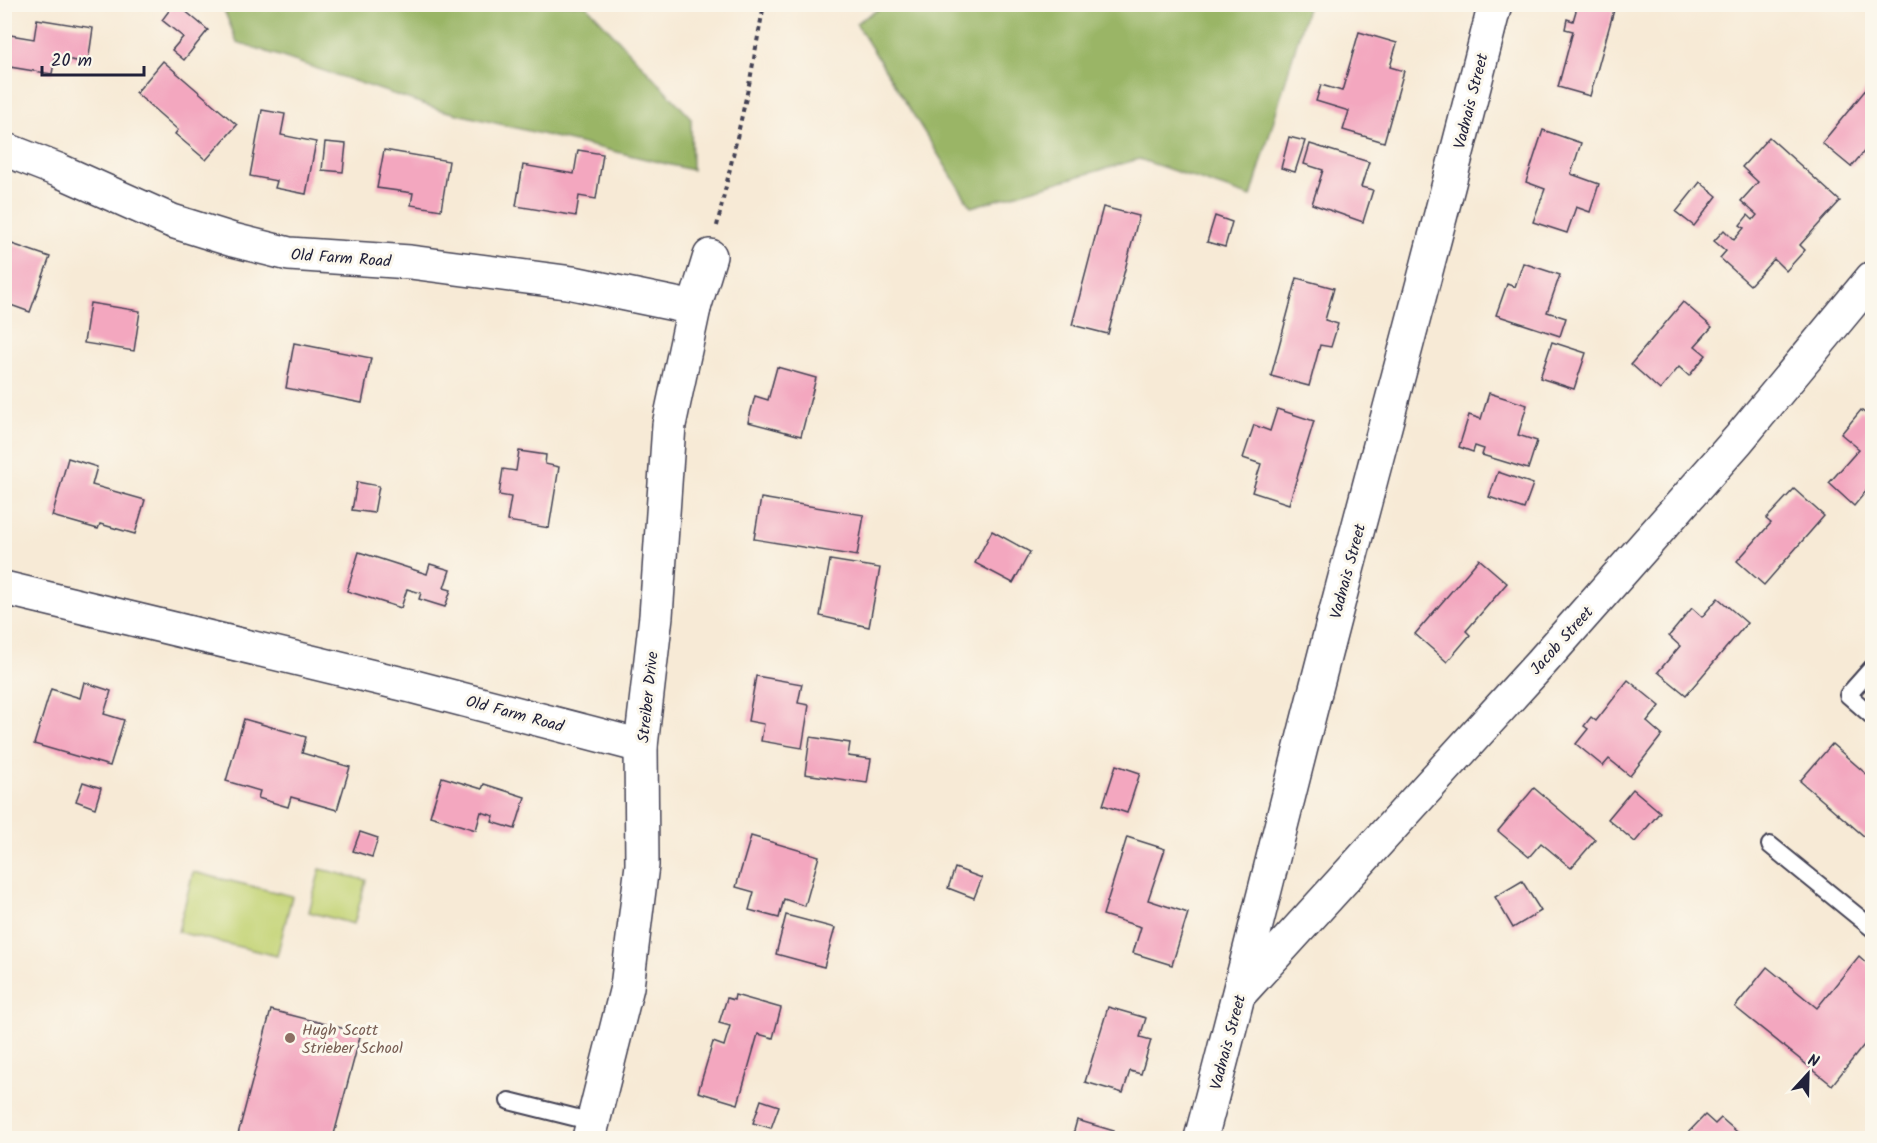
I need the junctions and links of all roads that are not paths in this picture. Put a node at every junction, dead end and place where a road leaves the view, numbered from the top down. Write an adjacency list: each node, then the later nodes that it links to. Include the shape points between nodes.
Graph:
1 (1495, 4): 12 (street, Vadnais Street)
2 (4, 149): 5 (street, Old Farm Road, via 172,221 289,254 410,262 573,283)
3 (710, 256): 5 (street, Streiber Drive)
4 (1872, 278): 12 (street, Jacob Street, via 1738,440 1612,583)
5 (694, 308): 9 (street, Streiber Drive, via 669,425 656,616)
6 (4, 588): 9 (street, Old Farm Road)
7 (1872, 668): 8 (lane, via 1848,695)
8 (1872, 716)
9 (641, 746): 14 (street, Streiber Drive, via 642,865 627,987)
10 (1770, 845): 11 (lane)
11 (1872, 928)
12 (1240, 993): 15 (street, Vadnais Street)
13 (509, 1101): 14 (lane)
14 (591, 1130)
15 (1201, 1138)

